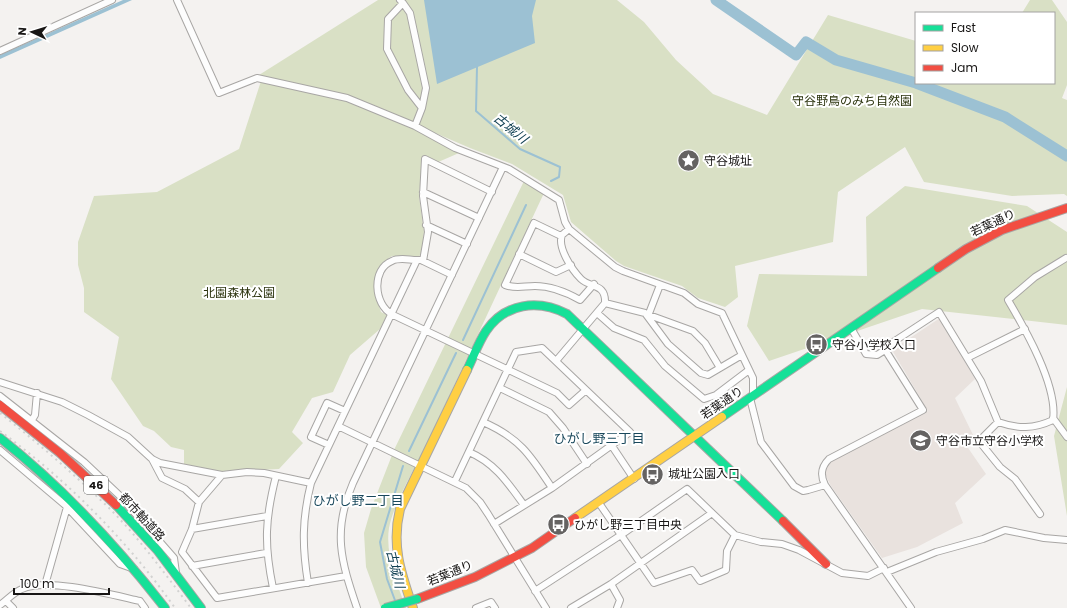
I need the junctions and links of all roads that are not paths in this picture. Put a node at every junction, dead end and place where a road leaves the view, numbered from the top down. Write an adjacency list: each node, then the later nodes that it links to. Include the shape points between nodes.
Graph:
1 (112, 0): 4 (street)
2 (177, 0): 6 (street, via 219,93 253,79 263,78 347,98)
3 (402, 1): 5 (street, via 410,13 426,88); 5 (street, via 387,23 387,49 408,90)
4 (0, 51)
5 (422, 108): 6 (street)
6 (415, 126): 7 (street, via 455,148)
7 (503, 167): 9 (street); 13 (street, via 559,200)
8 (423, 192): 9 (street, via 425,159); 11 (street); 12 (street)
9 (492, 192): 11 (street)
10 (1067, 208): 27 (street, 若葉通り, via 1002,230 966,249)
11 (479, 218): 15 (street)
12 (426, 225): 15 (street); 18 (street, via 428,232 425,256)
13 (569, 229): 14 (street); 22 (street, via 618,269)
14 (561, 236): 16 (street, via 534,223); 19 (street, via 560,246)
15 (467, 244): 20 (street)
16 (519, 254): 19 (street, via 556,272); 21 (street, via 505,285 513,288 544,286 565,292 580,300)
17 (1066, 258): 29 (street, via 1035,277 1008,300)
18 (420, 260): 20 (street); 25 (street); 25 (street, via 393,260 384,266 380,274 379,299 384,310)
19 (571, 265): 21 (street, via 581,279)
20 (452, 275): 30 (street)
21 (594, 284): 23 (street, via 603,292)
22 (660, 285): 26 (street); 33 (street, via 684,293 698,304 722,313)
23 (605, 303): 24 (street); 26 (street, via 645,313)
24 (596, 313): 28 (street); 38 (street, via 609,325 644,340 661,361 704,399 716,395)
25 (392, 314): 30 (street); 46 (street)
26 (648, 316): 36 (street, via 696,333); 36 (street, via 668,344 701,373 708,375)
27 (851, 328): 31 (street, via 866,354 877,355); 44 (street, 若葉通り)
28 (583, 329): 32 (street, via 559,309 544,304 523,305 501,314 491,323); 35 (street); 52 (street)
29 (1025, 329): 34 (street); 47 (street, via 1052,391)
30 (426, 330): 32 (street); 55 (street)
31 (885, 350): 34 (street, via 884,348 939,312); 68 (street, via 923,410 829,459 822,471)
32 (474, 354): 37 (street); 62 (street)
33 (742, 355): 36 (street); 38 (street)
34 (967, 358): 50 (street, via 981,381)
35 (556, 362): 37 (street, via 542,348 516,352); 41 (street)
36 (720, 368)
37 (508, 370): 40 (street); 41 (street, via 557,393 569,405)
38 (749, 370): 44 (street, via 753,378)
39 (0, 382): 42 (street)
40 (500, 388): 49 (street); 61 (street, via 548,412 563,428)
41 (586, 390): 57 (street, via 630,432)
42 (37, 393): 48 (street, via 35,415); 60 (street, via 62,402 118,431)
43 (0, 396): 48 (street)
44 (751, 397): 52 (street, 若葉通り); 68 (street, via 761,442 794,486 803,491)
45 (0, 405): 89 (street, 都市軸道路 / 46, via 93,483 152,544)
46 (345, 411): 51 (street); 56 (street, via 327,403 324,409 311,437)
47 (1053, 418): 50 (street, via 1027,428 1012,427); 53 (street)
48 (32, 420): 89 (street, via 84,462 119,495 174,558)
49 (483, 422): 59 (street); 69 (street, via 502,430 516,440)
50 (998, 422): 75 (street, via 980,442 1000,467 1015,478)
51 (338, 426): 55 (street); 56 (street)
52 (695, 436): 65 (street, 若葉通り); 85 (street)
53 (1067, 437)
54 (0, 438): 87 (street, 46, via 78,505)
55 (373, 442): 62 (street); 90 (street, via 349,492 343,513 340,546)
56 (329, 445): 67 (street)
57 (612, 446): 61 (street); 65 (street)
58 (0, 450): 73 (street)
59 (469, 452): 66 (street); 72 (street, via 480,456 496,468)
60 (152, 459): 63 (street, via 168,465); 70 (street, via 162,478 185,489)
61 (587, 464): 69 (street)
62 (421, 466): 66 (street); 104 (street, via 400,509 394,532 396,554)
63 (222, 475): 64 (street, via 247,472); 70 (street)
64 (276, 476): 67 (street); 76 (street)
65 (634, 478): 71 (street, 若葉通り)
66 (455, 481): 77 (street, via 475,496)
67 (311, 483): 91 (street, via 302,533)
68 (826, 485): 88 (street)
69 (552, 488): 72 (street)
70 (199, 502): 78 (street)
71 (599, 503): 80 (street); 83 (street, 若葉通り)
72 (524, 505): 77 (street)
73 (67, 507): 87 (street, via 120,564); 93 (street)
74 (712, 513): 79 (street); 80 (street, via 687,489); 84 (street)
75 (1040, 514)
76 (267, 516): 78 (street); 82 (street)
77 (494, 524): 83 (street)
78 (192, 529): 86 (street, via 182,552)
79 (735, 535): 84 (street, via 727,551 726,570 700,582 692,570 654,583); 85 (street, via 782,544)
80 (621, 536): 84 (street); 95 (street)
81 (1067, 540): 88 (street, via 1005,530)
82 (266, 553): 86 (street); 94 (street)
83 (514, 558): 95 (street); 103 (street, 若葉通り, bridge, via 475,577)
84 (640, 563): 92 (street)
85 (826, 564): 88 (street, via 842,574 855,576 868,576)
86 (192, 566): 94 (street, via 217,598)
87 (135, 569): 100 (street, 46)
88 (886, 570): 110 (street)
89 (176, 574): 101 (street, 都市軸道路 / 46)
90 (346, 576): 91 (street); 102 (street)
91 (308, 582): 94 (street)
92 (611, 584): 108 (street); 109 (street, via 619,595 620,604)
93 (45, 585): 96 (street, via 22,588); 99 (street, via 102,592 140,601)
94 (273, 588)
95 (535, 591): 107 (street)
96 (6, 600): 97 (street); 98 (street)
97 (0, 605)
98 (13, 608)
99 (145, 608)
100 (165, 608)
101 (201, 608)
102 (356, 608)
103 (385, 608)
104 (413, 608)
105 (476, 608): 106 (street, via 491,602)
106 (495, 608)
107 (546, 608)
108 (571, 608)
109 (617, 608)
110 (911, 608)

